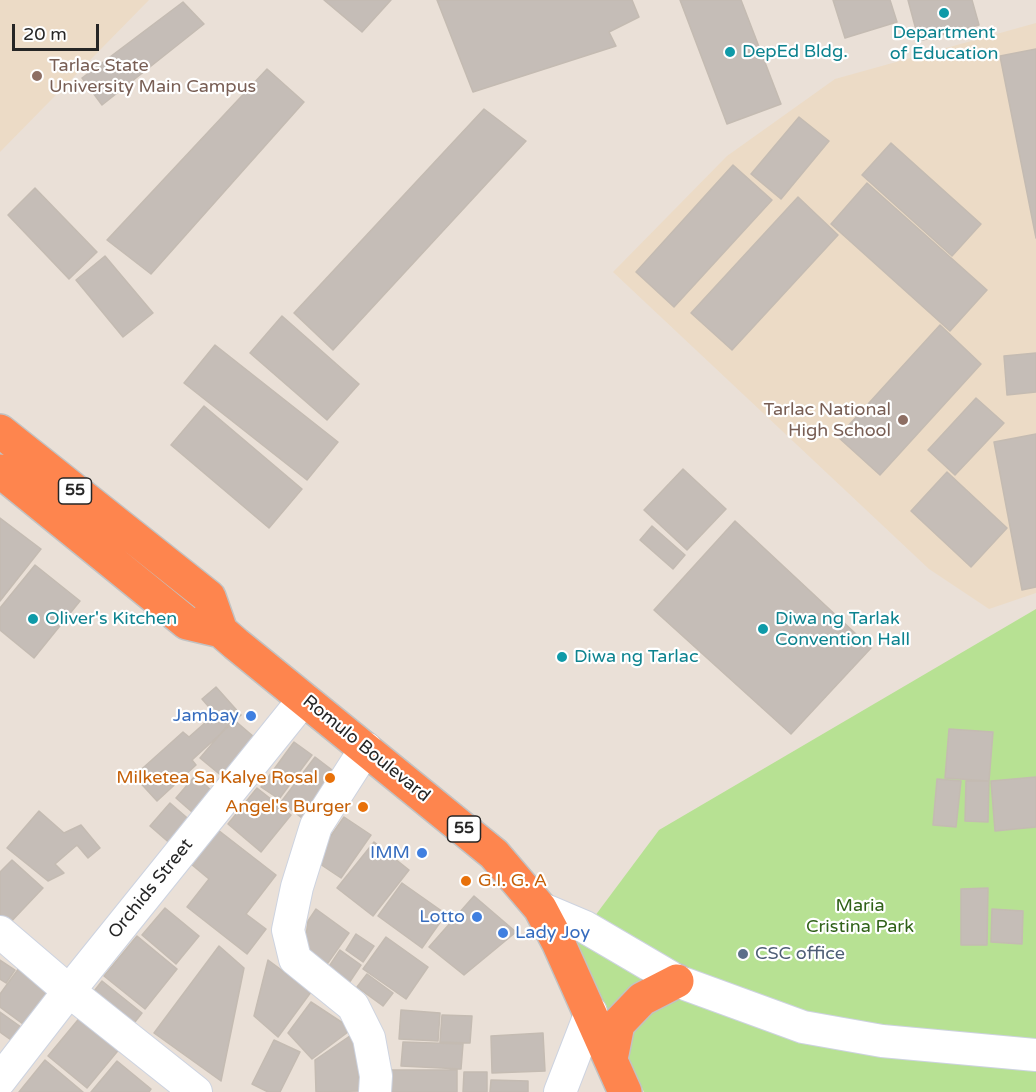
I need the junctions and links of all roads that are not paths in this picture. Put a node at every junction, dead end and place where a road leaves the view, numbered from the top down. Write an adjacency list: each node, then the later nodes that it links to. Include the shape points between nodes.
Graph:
1 (5, 445): 3 (highway, 55, via 209,597)
2 (0, 471): 3 (highway, Romulo Boulevard / 55, via 187,623)
3 (221, 631): 4 (highway, Romulo Boulevard / 55)
4 (304, 699): 5 (highway, Romulo Boulevard / 55); 9 (street, Orchids Street)
5 (366, 747): 6 (highway, Romulo Boulevard / 55, via 494,854); 15 (street, via 316,826 288,930 295,959 353,1006 369,1038)
6 (540, 908): 8 (street, via 585,927); 10 (highway, Romulo Boulevard / 55)
7 (0, 932): 9 (street)
8 (677, 981): 11 (street, via 803,1027 882,1041); 12 (highway, via 642,999 618,1024)
9 (69, 991): 13 (street, Orchids Street); 14 (street)
10 (591, 1012): 12 (highway, Romulo Boulevard / 55); 16 (street)
11 (1036, 1054)
12 (611, 1059): 17 (highway, Romulo Boulevard / 55)
13 (0, 1080)
14 (196, 1092)
15 (375, 1092)
16 (560, 1092)
17 (625, 1092)

